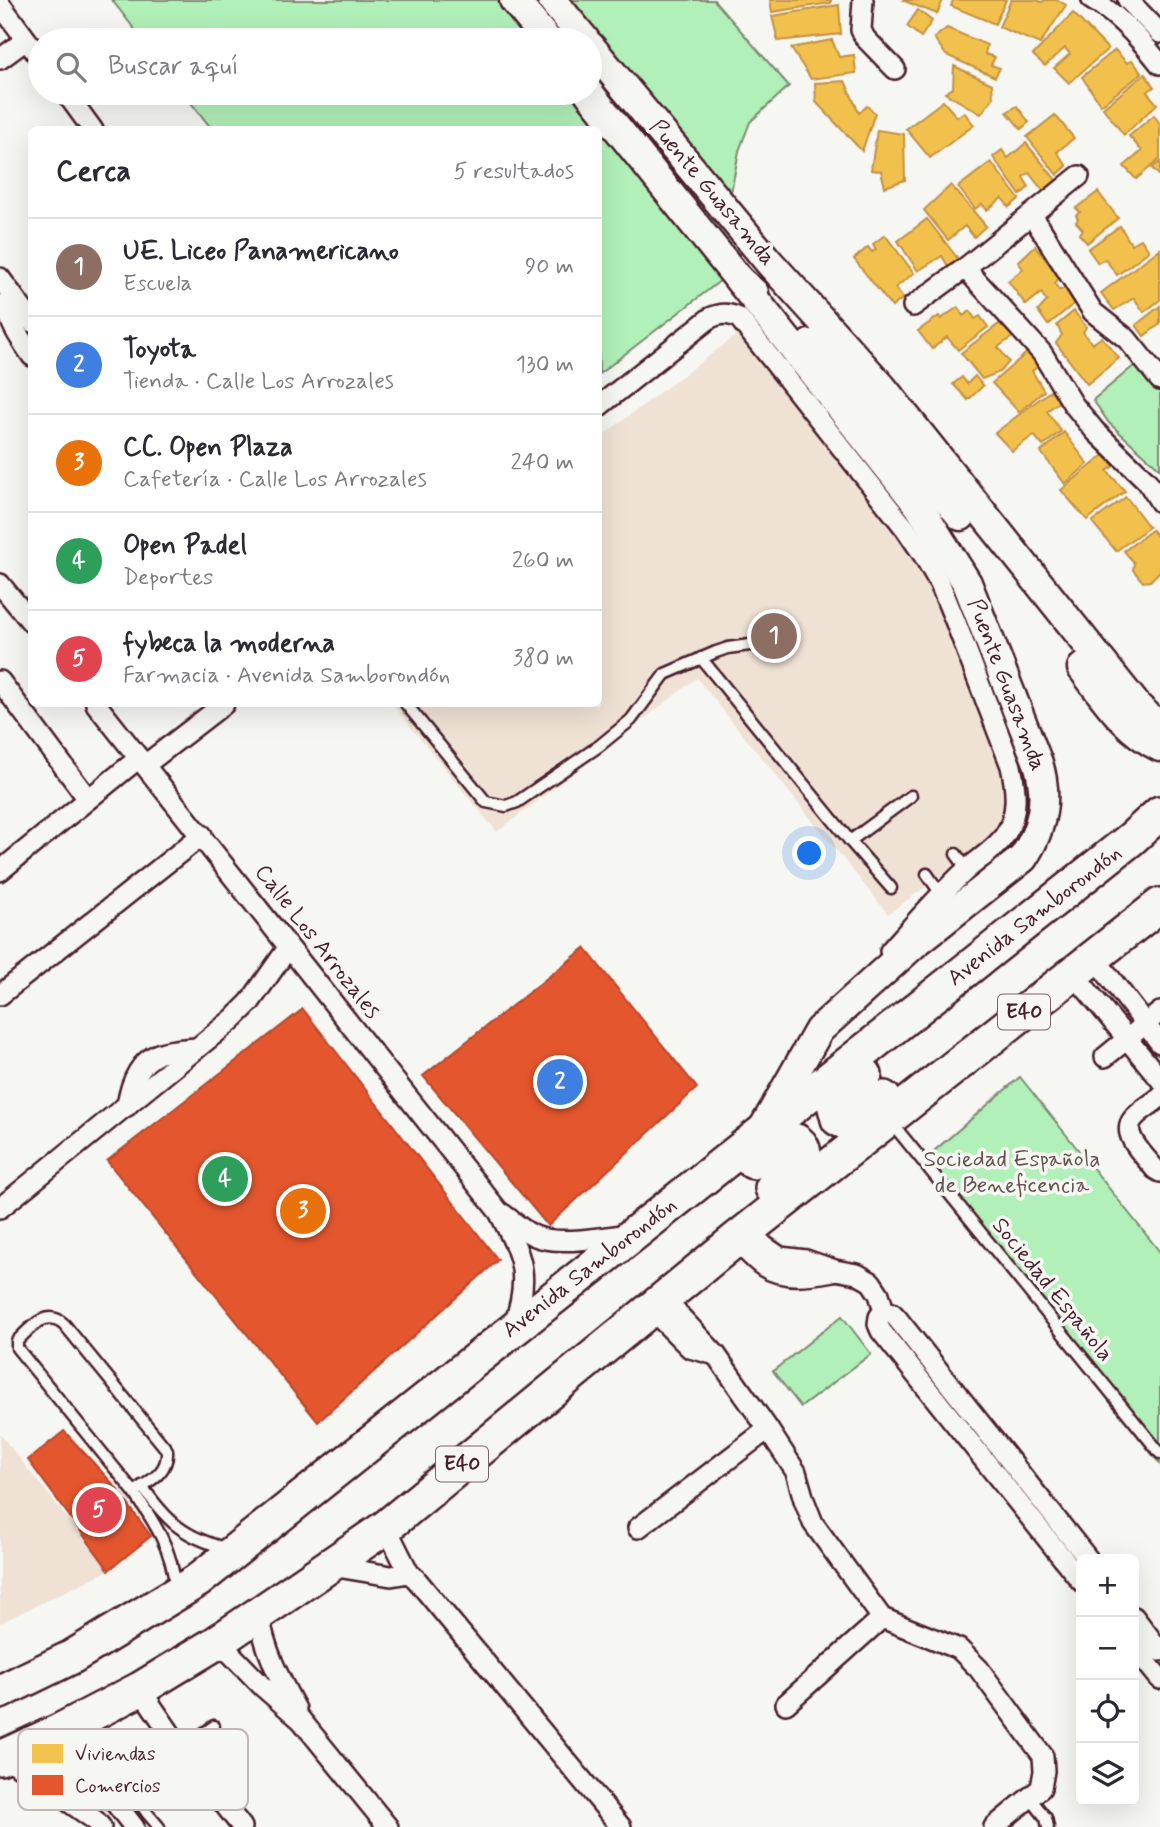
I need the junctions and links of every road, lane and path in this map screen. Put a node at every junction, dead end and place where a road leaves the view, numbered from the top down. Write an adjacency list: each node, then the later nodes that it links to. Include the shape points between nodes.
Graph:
1 (514, 0): 7 (main road)
2 (552, 0): 8 (main road, Puente Guasamda)
3 (863, 0): 15 (street, via 861,30)
4 (1091, 0): 12 (street)
5 (1128, 0): 9 (street)
6 (4, 18): 10 (street)
7 (537, 28)
8 (575, 28)
9 (1160, 33)
10 (26, 40): 11 (street); 13 (street)
11 (28, 43)
12 (1157, 54)
13 (0, 59)
14 (602, 61): 38 (main road, Puente Guasamda, via 768,261 882,387 1137,706)
15 (895, 69)
16 (75, 105): 18 (street)
17 (599, 105): 22 (main road, Puente Guasamda)
18 (90, 126)
19 (1079, 176): 20 (street)
20 (1031, 215): 21 (street); 27 (street, via 1093,312 1127,339)
21 (965, 268): 24 (street); 29 (street, via 1042,353 1073,404 1147,481)
22 (740, 281): 39 (main road, Puente Guasamda, via 846,381 956,509 1115,710); 56 (main road, Puente Guasamda, via 919,506 967,583 1043,778 1039,830 1023,858 913,945)
23 (4, 287): 25 (street); 26 (street, via 8,312)
24 (913, 306)
25 (28, 317)
26 (28, 350)
27 (1160, 380)
28 (602, 404): 49 (street, via 710,318 730,314 747,326 905,528 940,584 1015,784 1016,802 1006,834 992,849 961,862)
29 (1160, 502)
30 (0, 584): 31 (street)
31 (28, 619)
32 (757, 644): 33 (lane)
33 (701, 658): 37 (lane, via 665,674 631,720 506,807 486,802); 45 (lane)
34 (0, 681): 42 (street)
35 (98, 707): 40 (street, Calle Los Arrozales)
36 (219, 707): 40 (street)
37 (408, 707)
38 (1160, 725)
39 (1160, 747)
40 (142, 762): 42 (street); 44 (street, Calle Los Arrozales)
41 (911, 796): 45 (lane)
42 (88, 799): 46 (street)
43 (1160, 813): 50 (highway, Avenida Samborondón)
44 (202, 835): 52 (street, Calle Los Arrozales); 54 (street)
45 (850, 841): 48 (lane)
46 (0, 871)
47 (926, 874): 49 (lane)
48 (891, 888)
49 (941, 894): 56 (street)
50 (1060, 896): 53 (highway, via 958,997 837,1098 838,1119 855,1121 936,1057); 63 (highway, Avenida Samborondón)
51 (1160, 905): 53 (highway, E40)
52 (288, 948): 65 (street, via 233,1019); 66 (street, Calle Los Arrozales)
53 (1073, 973): 55 (street); 57 (street); 62 (highway, E40)
54 (0, 995)
55 (1153, 1018): 57 (street); 58 (street)
56 (819, 1030): 63 (main road, Puente Guasamda)
57 (1127, 1040): 59 (street); 60 (street)
58 (1160, 1042)
59 (1105, 1057)
60 (1160, 1079)
61 (1160, 1097): 64 (street, via 1132,1120 1129,1128 1131,1138)
62 (889, 1119): 68 (highway, E40); 72 (lane, Sociedad Española)
63 (761, 1134): 67 (highway, Avenida Samborondón)
64 (1160, 1172)
65 (0, 1208)
66 (499, 1212): 67 (street, Calle Los Arrozales, via 533,1236 548,1240); 70 (street, Calle Los Arrozales, via 522,1263 521,1304)
67 (635, 1234): 68 (highway, via 680,1214 780,1143 798,1141 803,1159 746,1211); 70 (highway, Avenida Samborondón)
68 (741, 1235): 69 (highway, E40); 73 (street, via 780,1257 857,1274 871,1282 884,1311 878,1317 881,1331 938,1386)
69 (657, 1303): 71 (street, via 690,1348 716,1355); 78 (highway, E40)
70 (513, 1328): 79 (highway, Avenida Samborondón)
71 (768, 1429): 76 (street); 87 (street, via 796,1472 813,1523)
72 (1160, 1453)
73 (1010, 1476): 80 (street); 82 (street)
74 (138, 1489): 74 (lane, via 162,1472 167,1450 64,1324 57,1318 43,1318 17,1341 17,1348); 75 (lane); 77 (lane)
75 (171, 1522): 77 (lane); 79 (lane, via 208,1544)
76 (638, 1528)
77 (160, 1531): 85 (lane, via 170,1554)
78 (393, 1541): 81 (highway, E40); 83 (street); 84 (street)
79 (235, 1551): 85 (highway, Avenida Samborondón)
80 (1083, 1554)
81 (331, 1566): 84 (street); 86 (highway, E40)
82 (1076, 1572)
83 (409, 1573): 84 (street); 120 (street)
84 (373, 1574)
85 (176, 1594): 96 (highway, Avenida Samborondón, via 72,1657)
86 (259, 1613): 89 (highway, E40); 92 (street)
87 (882, 1618): 97 (street); 109 (street, via 959,1650 979,1669 1043,1756 1041,1788)
88 (1139, 1624): 90 (street)
89 (216, 1643): 93 (street); 95 (highway, E40)
90 (1160, 1651)
91 (1139, 1653): 94 (street)
92 (270, 1657): 93 (street); 98 (street)
93 (249, 1671): 98 (street)
94 (1159, 1677)
95 (140, 1689): 99 (highway, E40); 104 (street)
96 (0, 1692)
97 (786, 1704)
98 (301, 1720): 119 (street)
99 (70, 1725): 101 (highway, E40); 102 (street); 103 (lane)
100 (214, 1726): 105 (lane)
101 (62, 1729)
102 (72, 1729)
103 (74, 1729)
104 (167, 1729)
105 (210, 1729)
106 (18, 1749): 107 (highway, E40)
107 (2, 1757): 108 (street)
108 (18, 1767)
109 (1030, 1798): 114 (street); 121 (lane)
110 (79, 1810): 115 (street)
111 (121, 1810): 116 (street)
112 (144, 1810): 117 (lane)
113 (229, 1810): 118 (street)
114 (998, 1826)
115 (101, 1827)
116 (135, 1827)
117 (159, 1827)
118 (242, 1827)
119 (388, 1827)
120 (621, 1827)
121 (1048, 1827)

